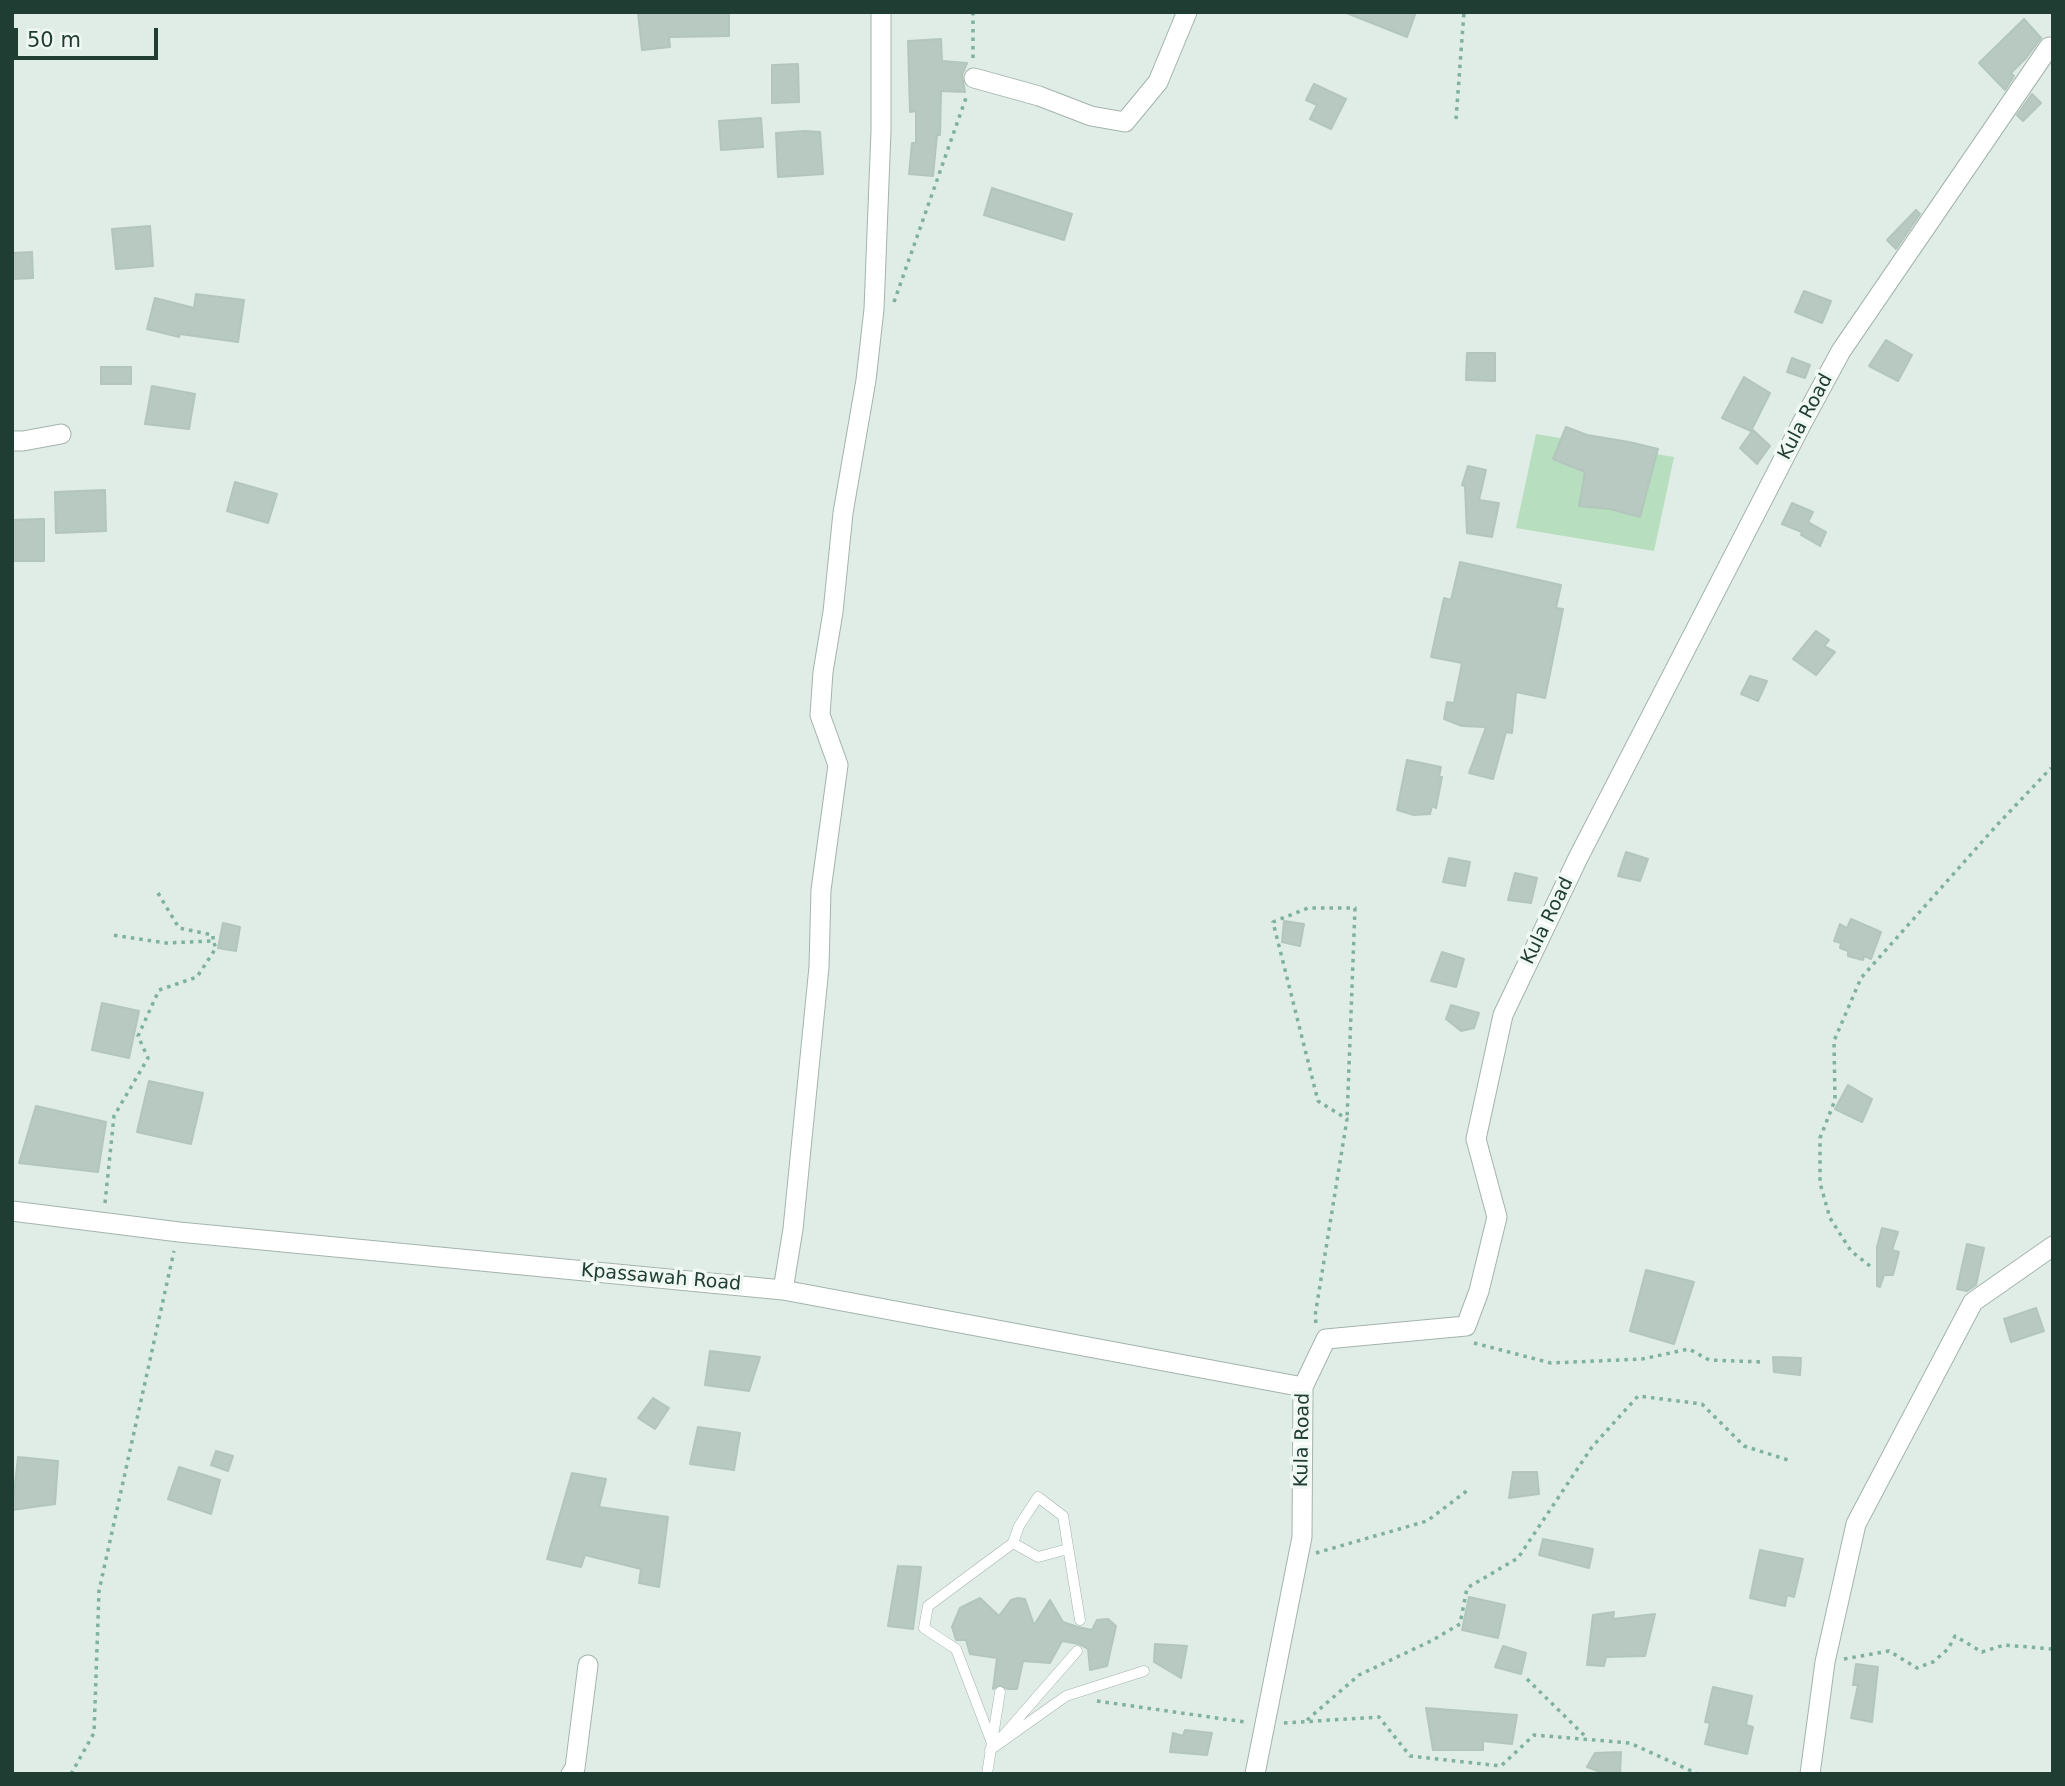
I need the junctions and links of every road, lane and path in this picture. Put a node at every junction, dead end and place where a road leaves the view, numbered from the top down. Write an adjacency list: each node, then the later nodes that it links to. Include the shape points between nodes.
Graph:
1 (881, 12): 21 (street, via 874,309 823,672 820,715 838,765 821,890 819,967)
2 (973, 12): 6 (path)
3 (1187, 12): 6 (street, via 1158,82 1125,122 1091,116)
4 (1464, 12): 7 (path)
5 (2049, 47): 22 (street, Kula Road, via 1841,351 1590,834 1503,1015 1476,1139 1497,1217)
6 (974, 78): 8 (path)
7 (1456, 119)
8 (890, 314)
9 (61, 434): 10 (street)
10 (12, 441)
11 (2050, 768): 20 (path, via 1861,978 1834,1041 1835,1100 1820,1138 1820,1183 1830,1218 1851,1251)
12 (158, 893): 14 (path, via 179,928 213,935)
13 (113, 935): 14 (path, via 166,943)
14 (214, 941): 17 (path, via 216,948 197,977 159,990 138,1037 148,1058 114,1116)
15 (1347, 1119): 15 (path, via 1318,1101 1273,922 1308,908 1355,908); 23 (path, via 1315,1316)
16 (12, 1211): 17 (street, Kpassawah Road)
17 (103, 1222): 18 (street, Kpassawah Road)
18 (179, 1232): 21 (street, Kpassawah Road); 44 (path, via 99,1591 94,1733)
19 (2053, 1246): 34 (street, via 1973,1302 1856,1524)
20 (1870, 1266)
21 (783, 1290): 25 (street, Kpassawah Road)
22 (1466, 1326): 23 (street, via 1326,1339); 24 (path, via 1472,1342 1551,1363 1642,1359 1689,1349 1709,1360)
23 (1321, 1349): 25 (street, Kula Road)
24 (1762, 1362)
25 (1303, 1387): 30 (street, Kula Road, via 1302,1537)
26 (1788, 1460): 40 (path, via 1744,1446 1702,1404 1637,1396 1592,1447 1518,1558 1467,1588 1460,1624 1359,1675)
27 (1468, 1490): 30 (path, via 1427,1521)
28 (1013, 1543): 29 (lane, via 1038,1557); 29 (lane, via 1018,1526 1038,1497 1063,1516); 43 (lane, via 928,1606 924,1628 956,1649)
29 (1068, 1549): 31 (lane)
30 (1297, 1559): 41 (street, Kula Road)
31 (1080, 1619)
32 (2053, 1649): 34 (path, via 2004,1645 1982,1652 1955,1636 1948,1650 1917,1668 1889,1651)
33 (1077, 1651): 43 (lane)
34 (1825, 1662): 49 (street)
35 (588, 1665): 45 (street)
36 (1144, 1671): 39 (lane)
37 (1527, 1679): 42 (path)
38 (1000, 1692): 43 (lane)
39 (1066, 1696): 41 (path); 43 (lane)
40 (1305, 1722): 41 (path); 42 (path, via 1379,1717 1410,1756 1501,1766 1534,1735)
41 (1265, 1724): 47 (street, Kula Road)
42 (1589, 1740): 48 (path, via 1630,1743)
43 (991, 1747): 46 (lane)
44 (71, 1774)
45 (571, 1774)
46 (987, 1774)
47 (1255, 1774)
48 (1698, 1774)
49 (1810, 1774)

